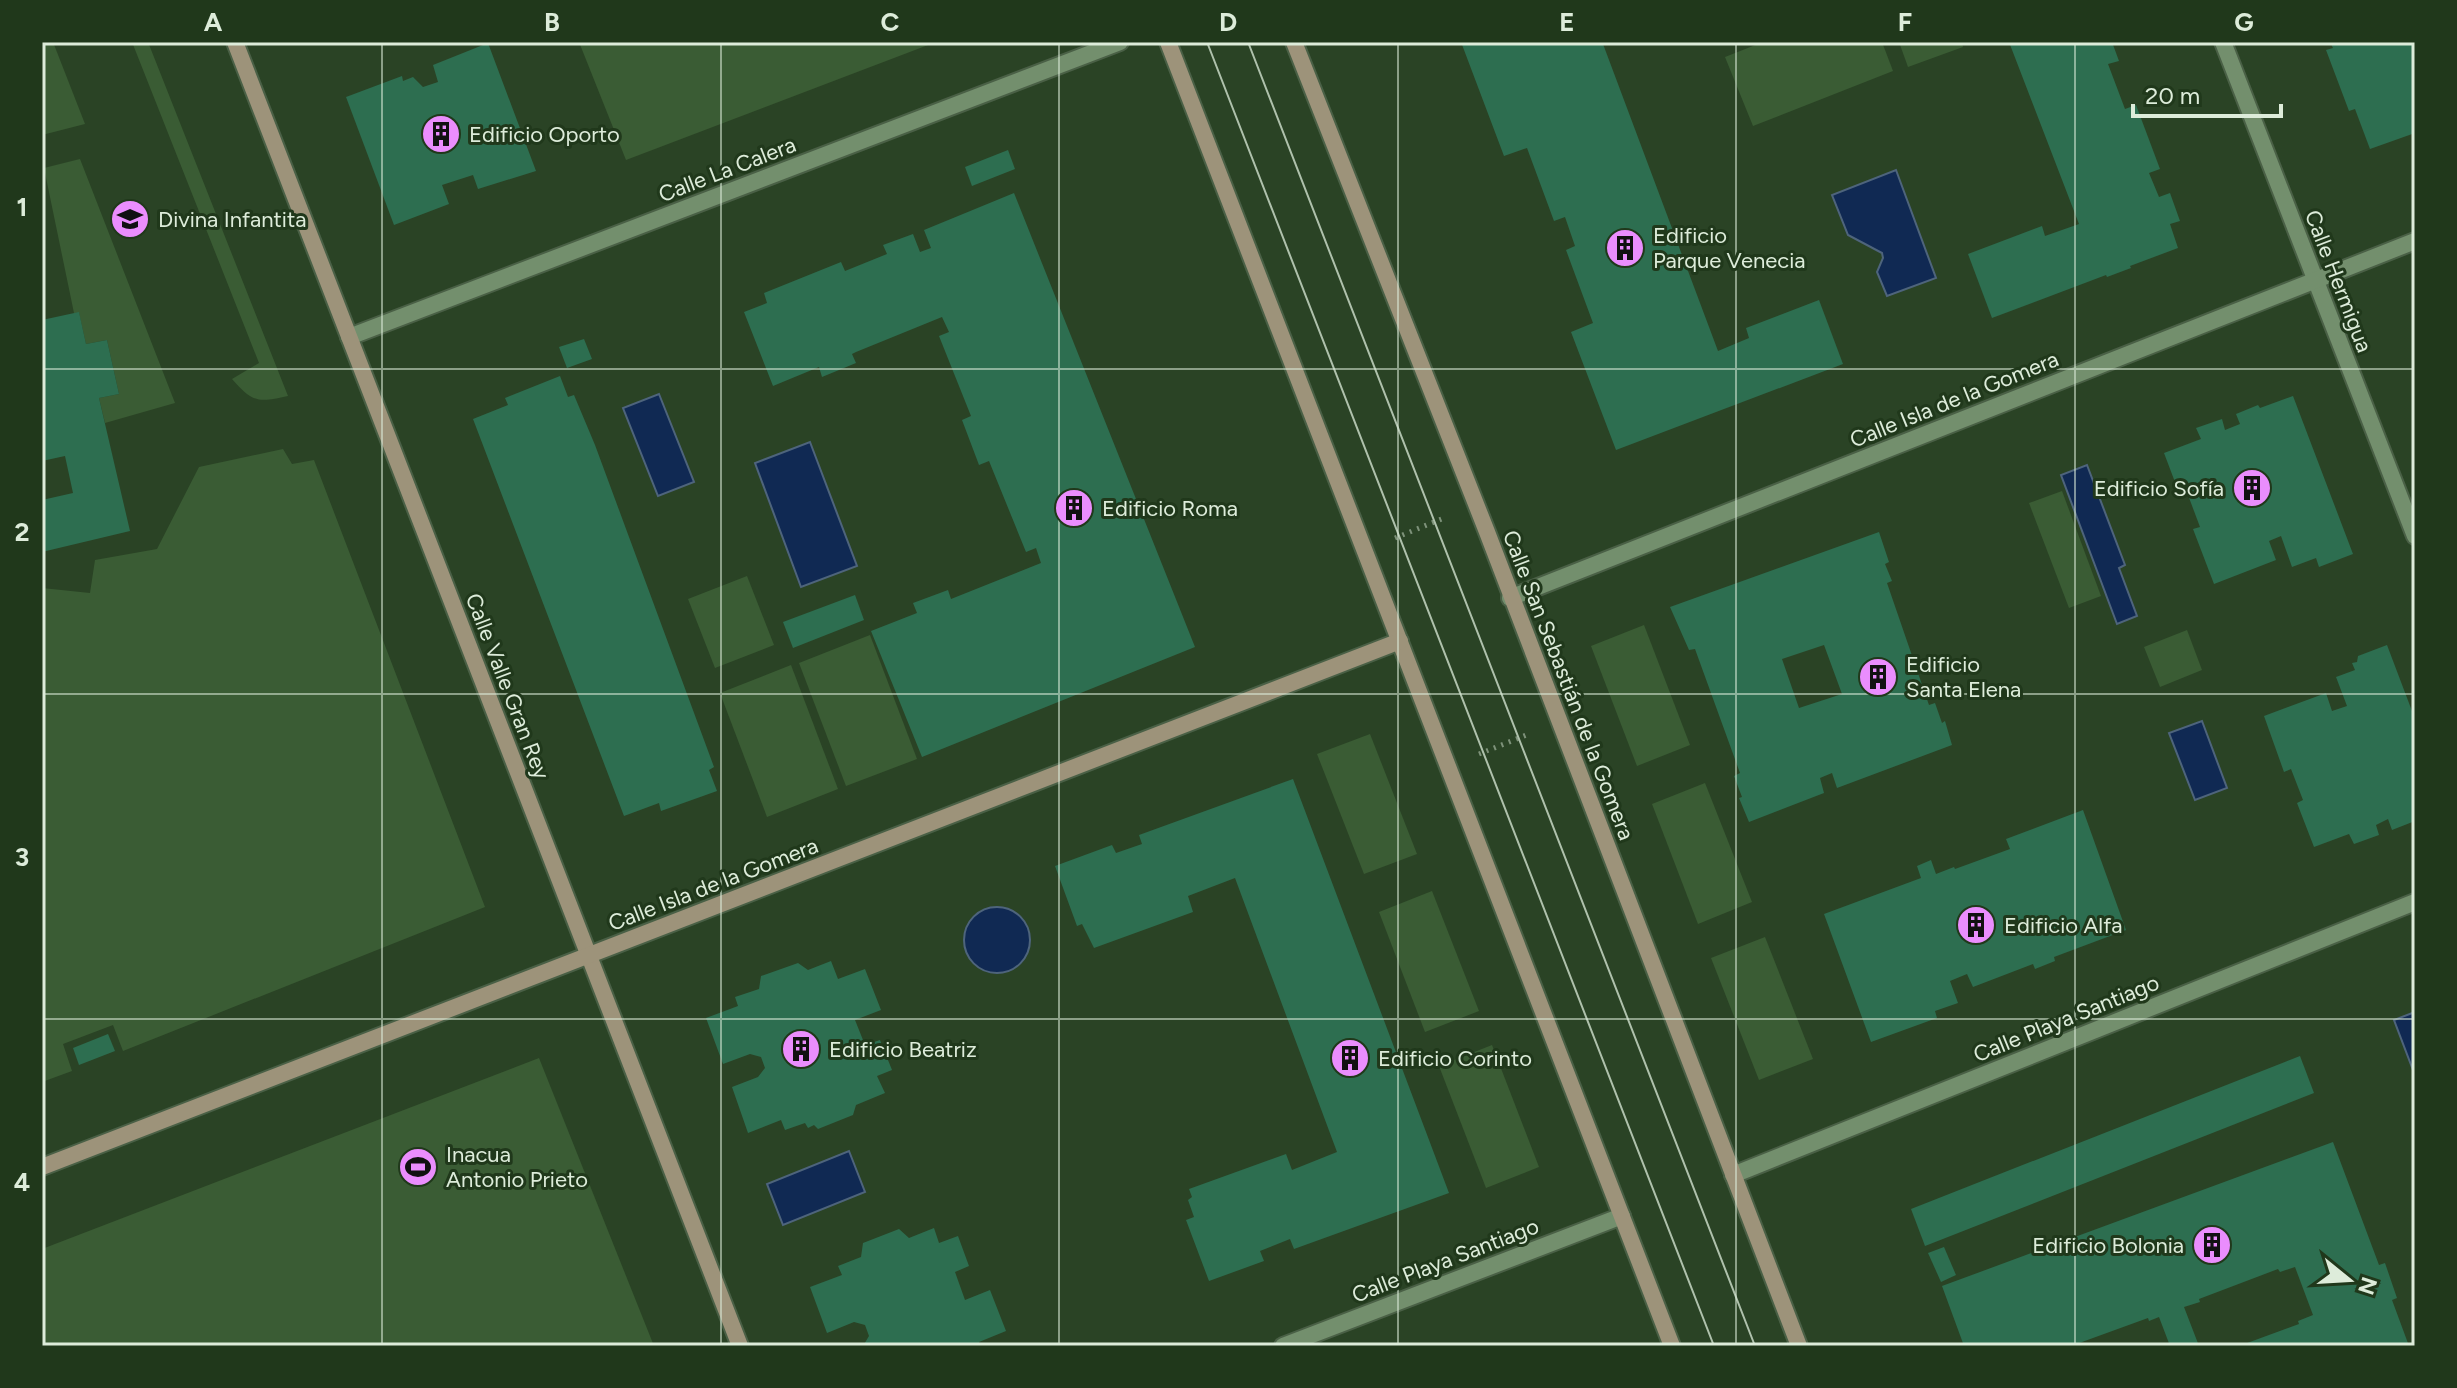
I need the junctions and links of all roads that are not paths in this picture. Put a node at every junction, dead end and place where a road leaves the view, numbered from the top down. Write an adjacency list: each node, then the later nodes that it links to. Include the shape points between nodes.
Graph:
1 (235, 42): 8 (street, Calle Valle Gran Rey)
2 (1120, 42): 8 (street, Calle La Calera)
3 (1168, 42): 11 (street)
4 (1294, 42): 10 (street, Calle San Sebastián de la Gomera)
5 (2223, 42): 7 (street, Calle Hermigua)
6 (2415, 241): 7 (street, Calle Isla de la Gomera)
7 (2315, 280): 9 (street, Calle Hermigua); 10 (street, Calle Isla de la Gomera)
8 (349, 337): 13 (street, Calle Valle Gran Rey)
9 (2415, 536)
10 (1510, 598): 15 (street, Calle San Sebastián de la Gomera)
11 (1400, 641): 13 (street, Calle Isla de la Gomera); 16 (street)
12 (2415, 902): 15 (street, Calle Playa Santiago)
13 (589, 956): 14 (street, Calle Isla de la Gomera); 17 (street, Calle Valle Gran Rey)
14 (42, 1167)
15 (1733, 1175): 20 (street, Calle San Sebastián de la Gomera)
16 (1622, 1216): 18 (street, Calle Playa Santiago); 19 (street)
17 (740, 1346)
18 (1283, 1346)
19 (1672, 1346)
20 (1799, 1346)

